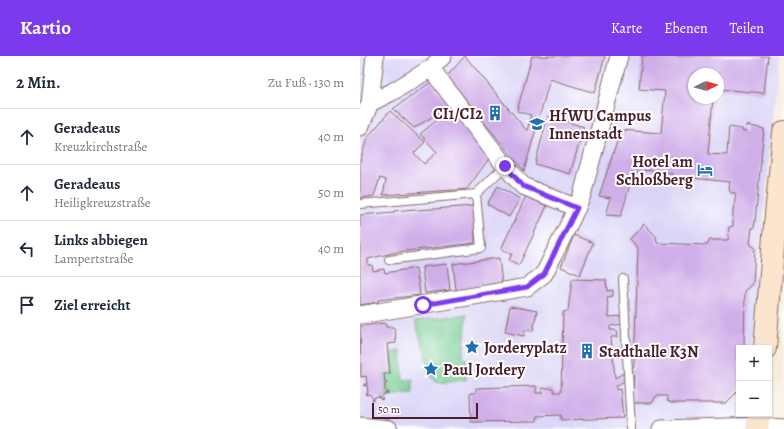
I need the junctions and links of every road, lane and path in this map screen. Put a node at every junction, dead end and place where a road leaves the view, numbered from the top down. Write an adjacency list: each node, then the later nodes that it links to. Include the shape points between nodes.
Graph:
1 (375, 56): 4 (street)
2 (619, 56): 10 (street)
3 (438, 62): 4 (street); 7 (street, via 435,74)
4 (370, 103): 5 (street)
5 (360, 127)
6 (784, 132): 11 (street)
7 (505, 166): 8 (lane); 10 (street, via 523,186)
8 (476, 194): 9 (lane); 12 (lane, via 481,248)
9 (360, 204)
10 (577, 208): 14 (street, via 544,274 527,287)
11 (778, 240): 15 (street)
12 (389, 260)
13 (623, 279): 20 (lane)
14 (360, 315)
15 (765, 345)
16 (758, 423): 18 (street); 21 (street)
17 (360, 426): 19 (street)
18 (784, 428)
19 (390, 429)
20 (631, 429)
21 (661, 429)

